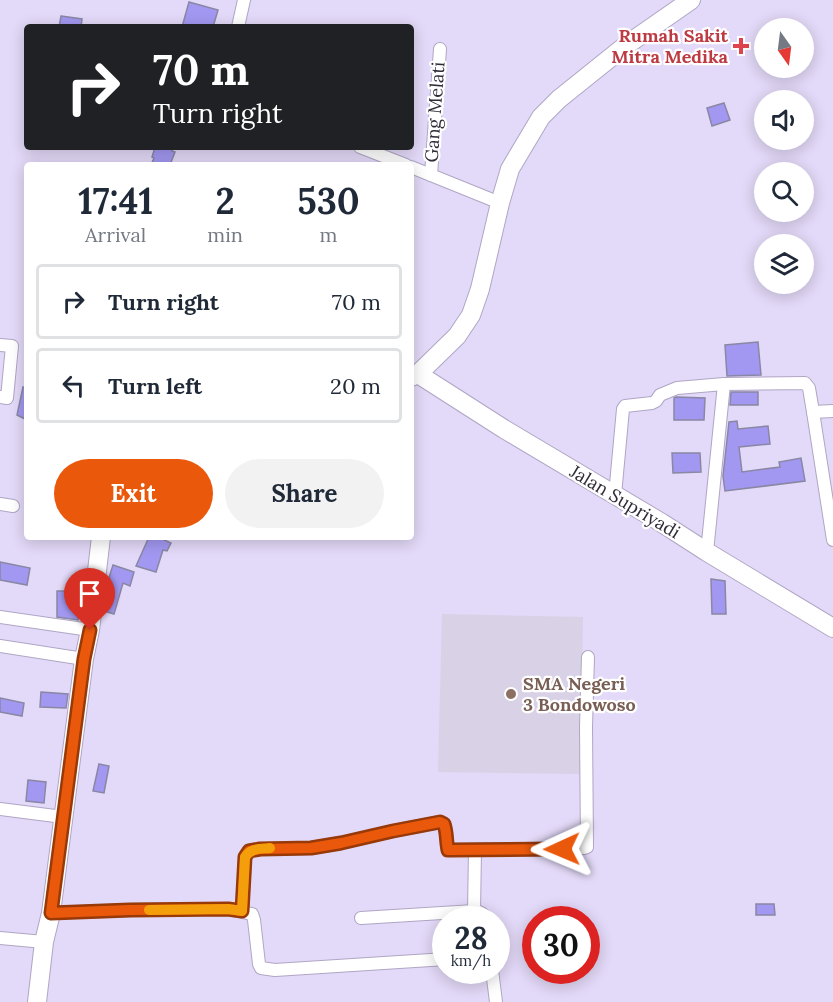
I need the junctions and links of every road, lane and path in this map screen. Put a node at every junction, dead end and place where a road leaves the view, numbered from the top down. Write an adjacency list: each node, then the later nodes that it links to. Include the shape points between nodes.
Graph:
1 (244, 0): 3 (street)
2 (691, 0): 9 (street, via 625,46 541,117 510,169)
3 (239, 24)
4 (440, 49): 8 (street, Gang Melati)
5 (368, 150): 6 (street)
6 (398, 162)
7 (414, 168): 8 (street)
8 (431, 175): 9 (street)
9 (500, 203): 11 (street, via 471,315 457,336)
10 (0, 345): 13 (street, via 12,346 7,398)
11 (414, 375): 17 (street, Jalan Supriyadi)
12 (724, 384): 15 (street, via 805,383); 17 (street, via 677,388 660,395 655,402 623,407); 20 (street)
13 (0, 397)
14 (833, 411): 15 (street)
15 (813, 412): 16 (street)
16 (829, 484): 19 (street)
17 (615, 495): 20 (street, Jalan Supriyadi)
18 (100, 540): 23 (street)
19 (833, 540)
20 (706, 552): 22 (street, Jalan Supriyadi)
21 (0, 617): 23 (street)
22 (833, 628)
23 (90, 630): 26 (street)
24 (0, 646): 26 (street)
25 (588, 657): 29 (street, via 587,846)
26 (84, 659): 28 (street)
27 (0, 809): 28 (street)
28 (63, 817): 32 (street)
29 (475, 850): 30 (street); 31 (street, via 448,850 446,828 440,822 311,848 249,851 245,857)
30 (474, 906)
31 (242, 911): 32 (street); 37 (street, via 252,914 261,968)
32 (51, 913): 36 (street)
33 (432, 914): 34 (street)
34 (361, 918)
35 (0, 938): 36 (street)
36 (44, 942): 39 (street)
37 (432, 960)
38 (494, 984): 40 (street)
39 (37, 1002)
40 (496, 1002)

